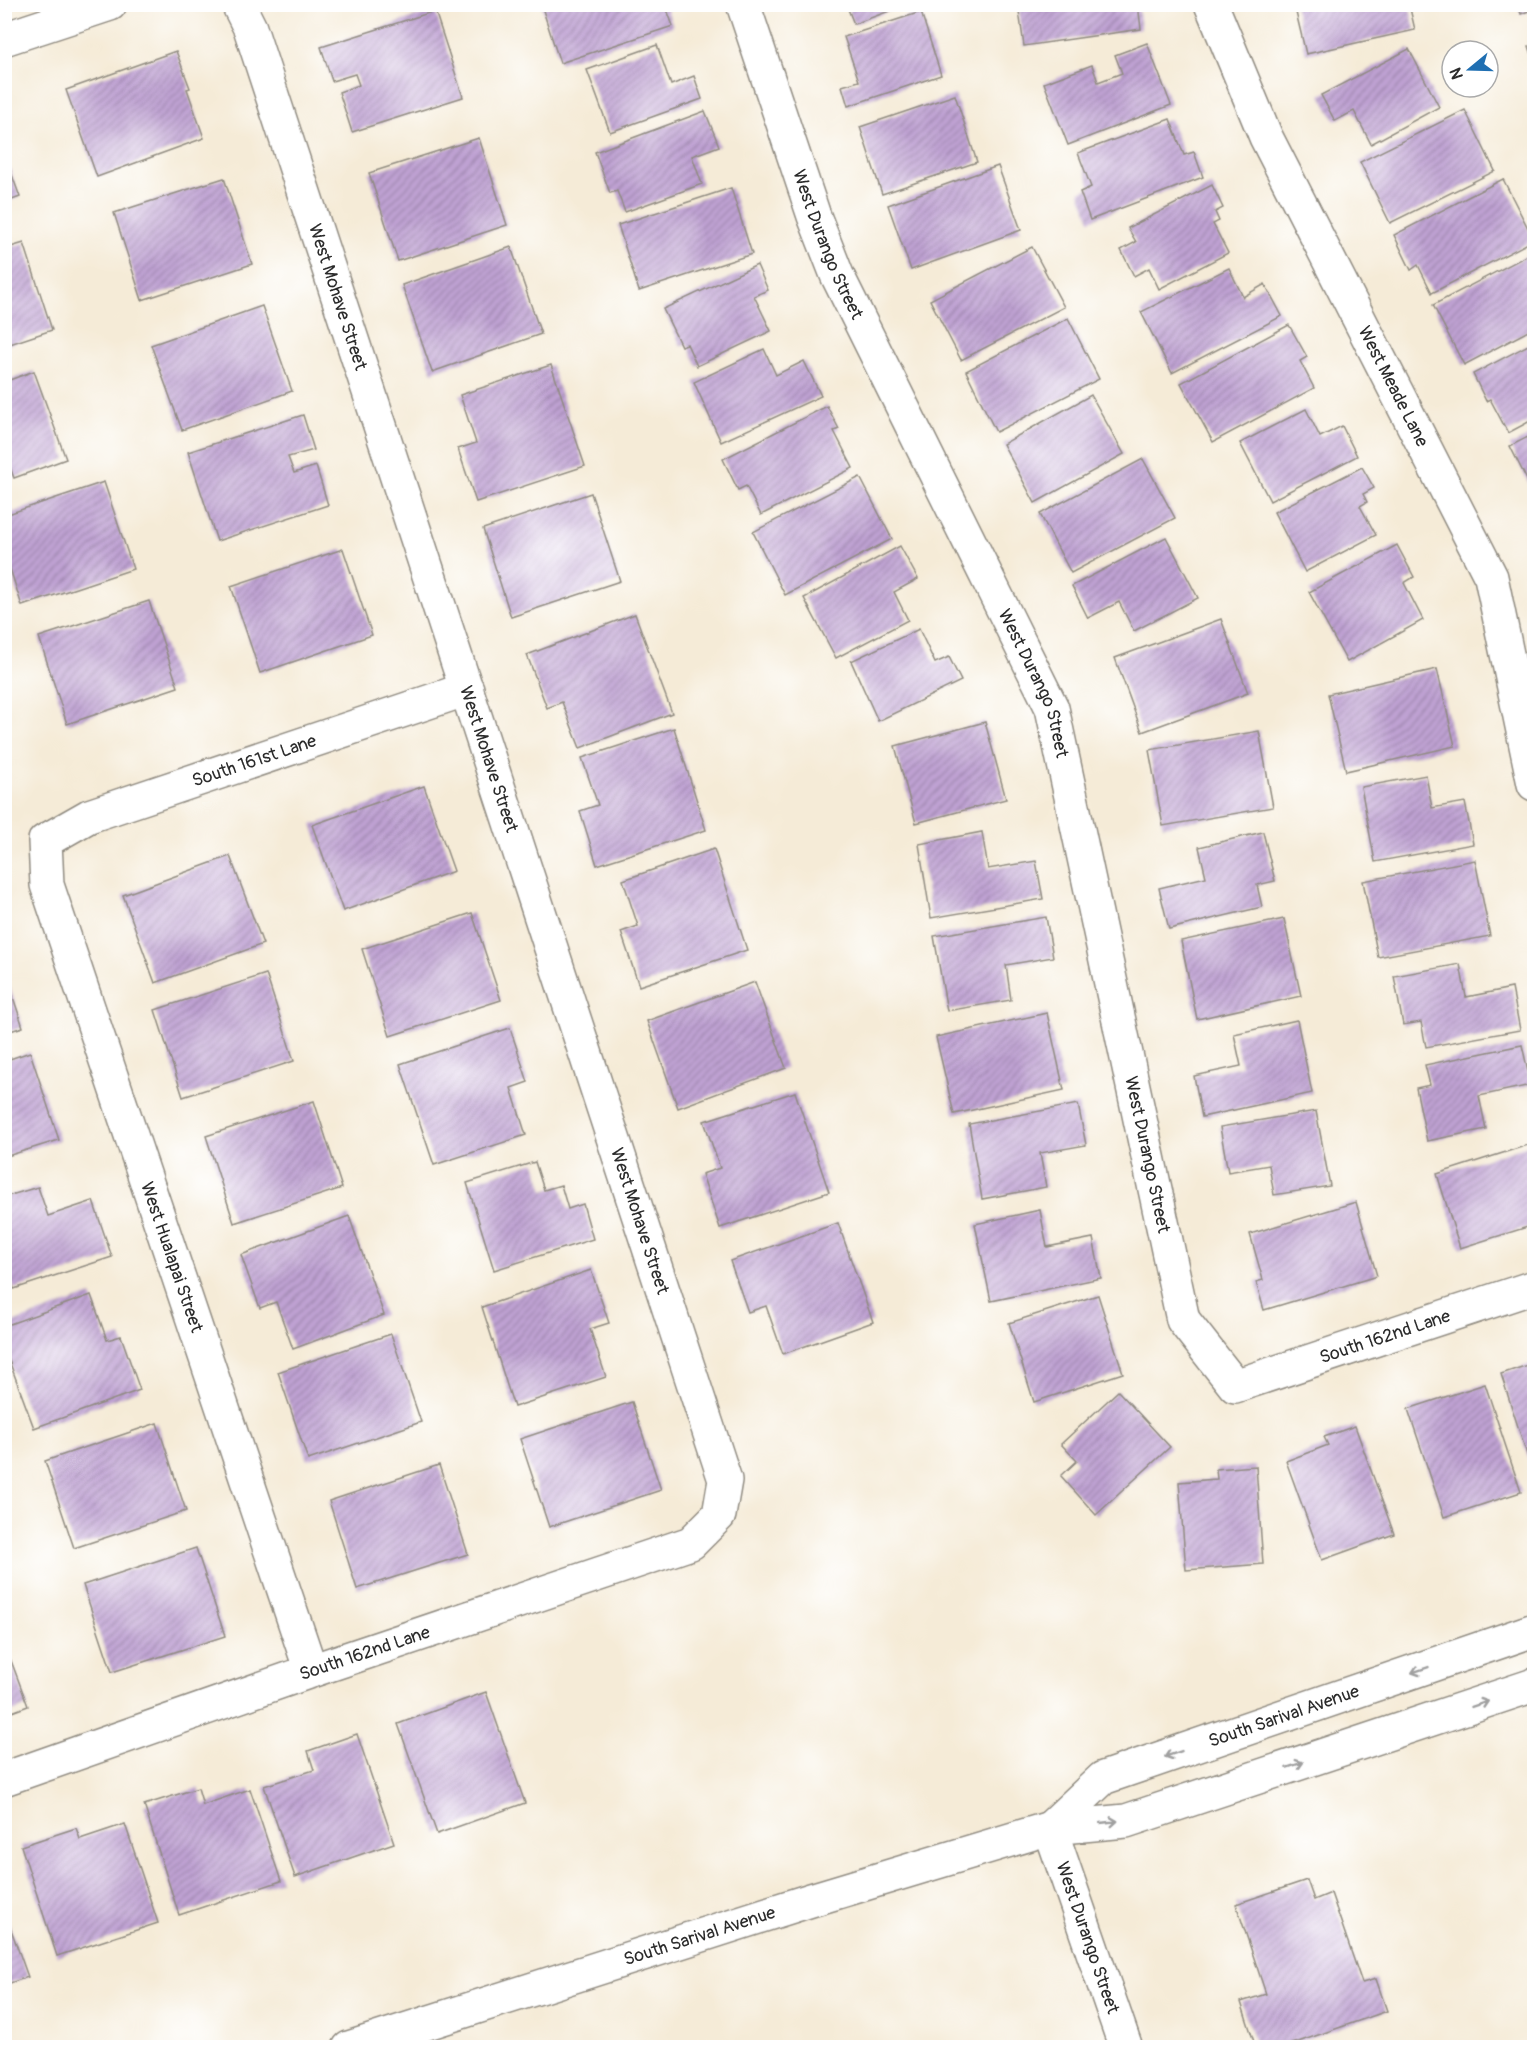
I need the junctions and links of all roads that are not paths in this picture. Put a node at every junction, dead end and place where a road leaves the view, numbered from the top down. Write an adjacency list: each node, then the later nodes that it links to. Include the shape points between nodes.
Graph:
1 (110, 4): 5 (street)
2 (238, 4): 6 (street, West Mohave Street)
3 (743, 4): 10 (street, West Durango Street, via 837,275 1052,708 1183,1320)
4 (1211, 4): 7 (street, West Meade Lane, via 1266,137 1491,577)
5 (4, 39)
6 (467, 689): 8 (street, South 161st Lane, via 89,816); 11 (street, West Mohave Street, via 725,1480)
7 (1534, 779)
8 (45, 841): 13 (street, West Hualapai Street, via 47,885)
9 (1534, 1287): 10 (street, South 162nd Lane)
10 (1235, 1386)
11 (719, 1515): 13 (street, South 162nd Lane, via 691,1543)
12 (1534, 1630): 16 (street, South Sarival Avenue, one-way to 16, via 1102,1778)
13 (311, 1671): 15 (street, South 162nd Lane)
14 (1534, 1685): 16 (street, South Sarival Avenue, one-way to 14, via 1126,1821)
15 (4, 1779)
16 (1050, 1828): 17 (street, South Sarival Avenue); 18 (street, West Durango Street)
17 (349, 2048)
18 (1126, 2048)

